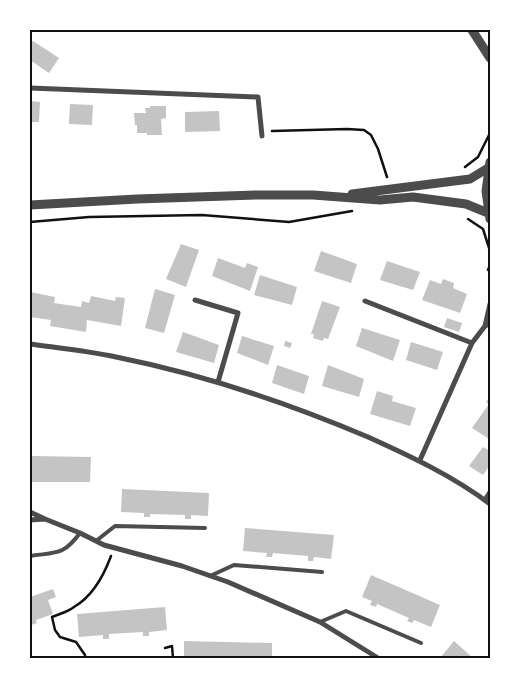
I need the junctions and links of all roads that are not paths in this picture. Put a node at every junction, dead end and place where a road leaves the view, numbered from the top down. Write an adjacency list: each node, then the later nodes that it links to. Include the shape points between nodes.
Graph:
1 (472, 30): 2 (street)
2 (490, 58)
3 (30, 88): 4 (street, via 258,97)
4 (262, 134)
5 (489, 165): 6 (street, via 470,179); 8 (street, via 486,191)
6 (332, 196): 7 (street, via 256,195); 8 (street, via 380,200 413,197 466,204)
7 (30, 205)
8 (489, 216)
9 (195, 300): 15 (street, via 238,313)
10 (365, 302): 13 (street)
11 (490, 304): 12 (street)
12 (488, 324): 13 (street)
13 (472, 343): 16 (street)
14 (30, 344): 15 (street, via 116,357)
15 (218, 382): 16 (street, via 340,425)
16 (420, 460): 18 (street)
17 (490, 492): 18 (street)
18 (485, 500): 19 (street)
19 (490, 504)
20 (30, 512): 21 (street)
21 (45, 519): 22 (street); 24 (street)
22 (30, 520)
23 (205, 528): 25 (lane, via 115,526)
24 (80, 533): 25 (street); 26 (lane, via 64,550)
25 (96, 541): 28 (street)
26 (30, 556)
27 (322, 572): 28 (lane, via 234,565)
28 (210, 576): 29 (street)
29 (320, 622): 30 (lane, via 346,611); 31 (street)
30 (421, 643)
31 (378, 658)

